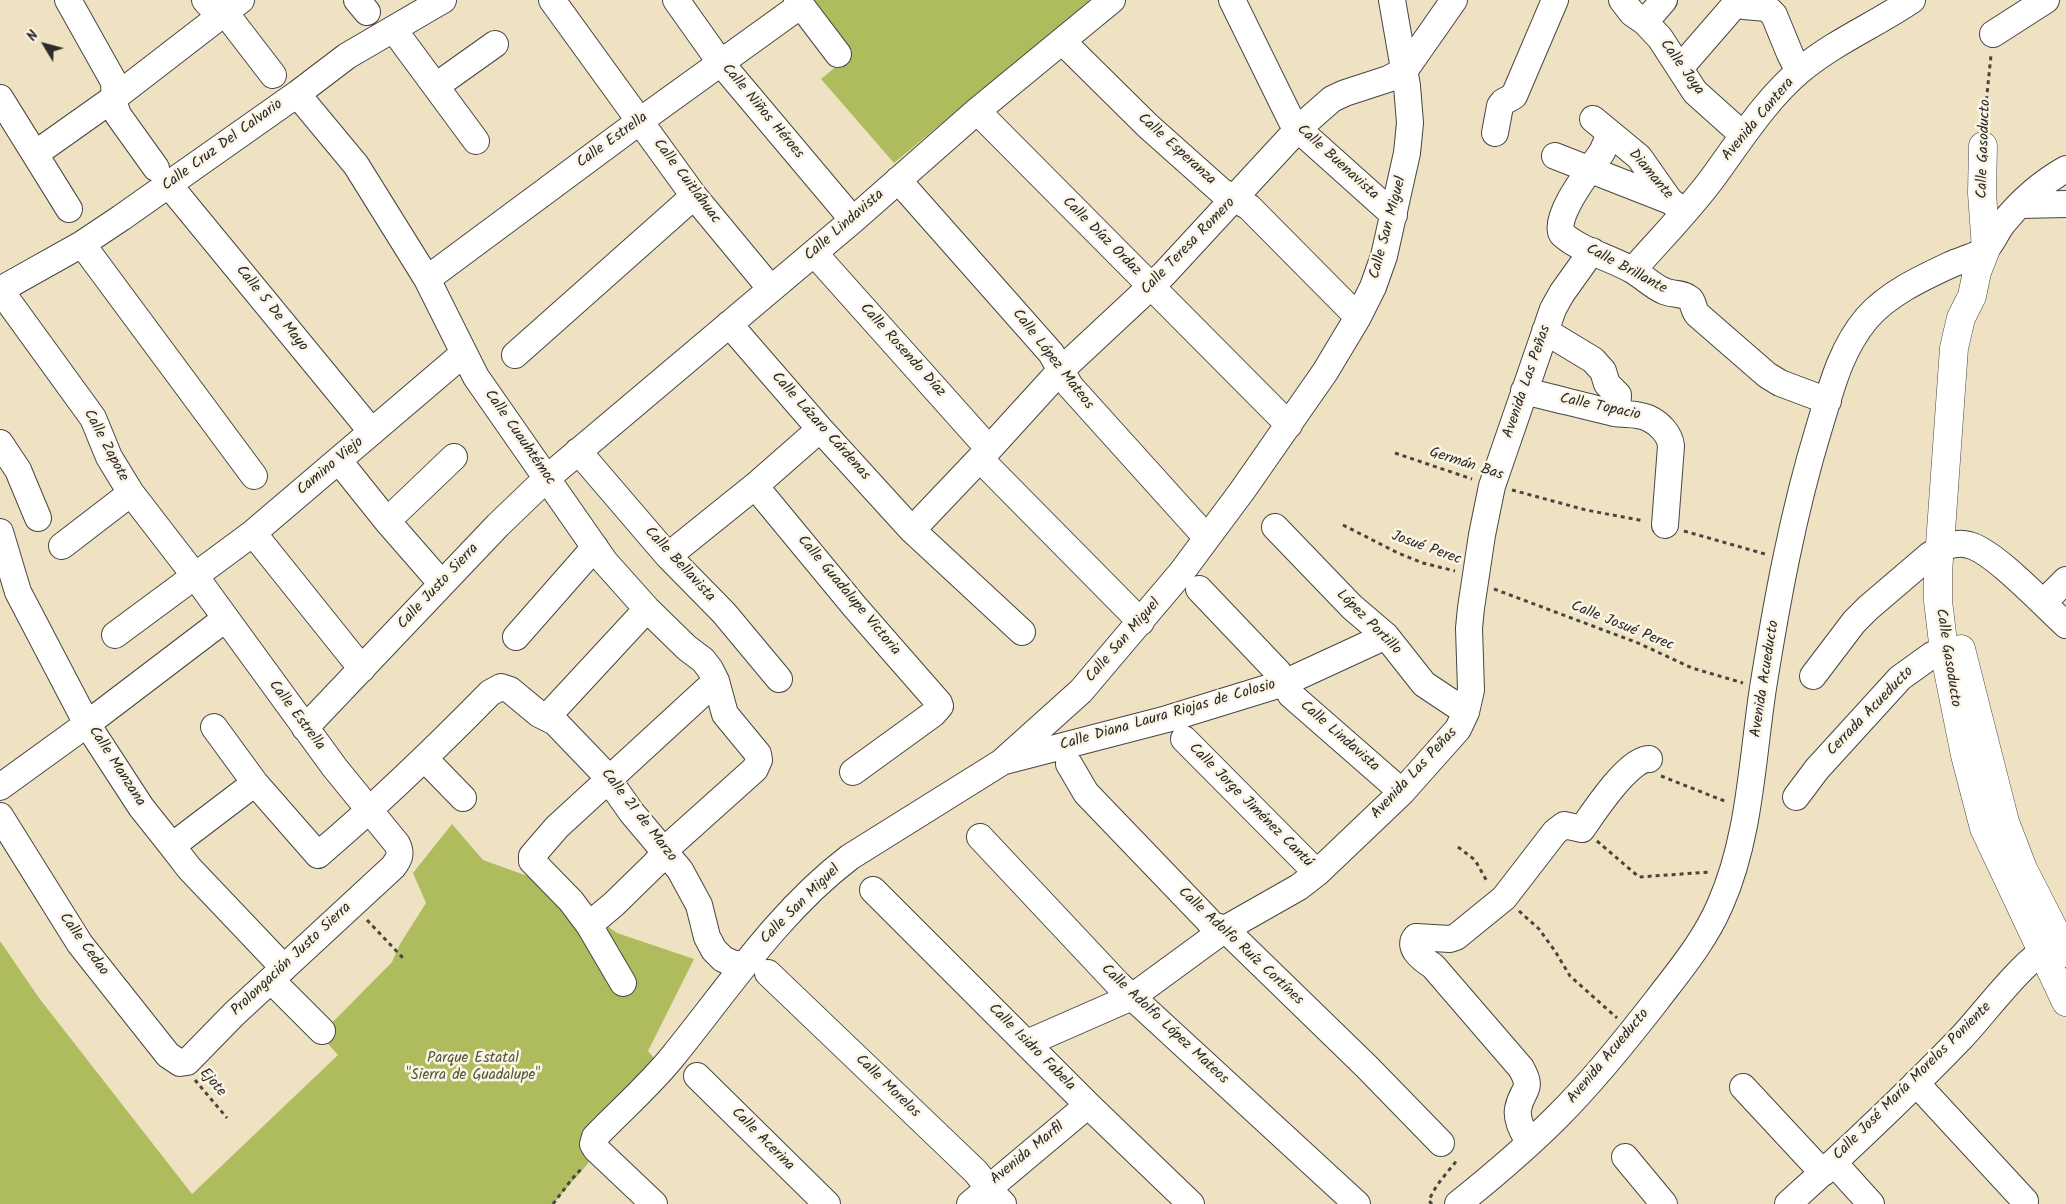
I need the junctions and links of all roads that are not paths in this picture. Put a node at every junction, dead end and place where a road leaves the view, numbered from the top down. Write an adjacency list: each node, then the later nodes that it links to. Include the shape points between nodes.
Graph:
1 (68, 0): 31 (street, via 114,82)
2 (443, 0): 18 (street, Calle Cruz Del Calvario)
3 (552, 0): 33 (street, Calle Cuitláhuac)
4 (676, 0): 23 (street, Calle Niños Héroes)
5 (1112, 0): 20 (street, Calle Lindavista)
6 (1232, 0): 35 (street, Calle Buenavista)
7 (1392, 0): 25 (street, Calle San Miguel)
8 (1454, 0): 25 (street)
9 (1555, 0): 36 (street, via 1514,96 1500,106)
10 (1622, 0): 17 (street, Calle Joya)
11 (1664, 0): 17 (street)
12 (1912, 0): 26 (street, Avenida Cantera)
13 (2046, 0): 19 (street)
14 (1739, 1): 24 (street); 26 (street, via 1744,6 1770,10 1794,62)
15 (799, 3): 22 (street); 23 (street, Calle Estrella)
16 (223, 5): 27 (street); 31 (street)
17 (1645, 22): 24 (street, Calle Joya)
18 (394, 30): 28 (street); 29 (street, Calle Cruz Del Calvario, via 346,56)
19 (1992, 34)
20 (1062, 41): 32 (street, Calle Lindavista); 47 (street, Calle Esperanza, via 1148,126 1221,191)
21 (495, 44): 28 (street)
22 (838, 54)
23 (720, 62): 33 (street, Calle Estrella); 53 (street, Calle Niños Héroes)
24 (1680, 68): 37 (street, Calle Joya, via 1695,92)
25 (1405, 70): 35 (street, Calle Teresa Romero, via 1332,99); 52 (street, Calle San Miguel, via 1410,123)
26 (1802, 70): 37 (street, Avenida Cantera)
27 (273, 75)
28 (436, 86): 38 (street)
29 (297, 94): 44 (street, Calle Cruz Del Calvario); 59 (street, Calle Cuauhtémoc, via 356,165)
30 (0, 98): 40 (street)
31 (114, 98): 40 (street); 44 (street, via 118,115)
32 (977, 111): 45 (street, Calle Lindavista); 60 (street, Calle Díaz Ordaz)
33 (640, 121): 46 (street, Calle Cuitláhuac); 59 (street, Calle Estrella)
34 (1601, 127): 43 (street, Calle Brillante, via 1603,149); 50 (street, Diamante, via 1639,157)
35 (1298, 129): 47 (street, Calle Teresa Romero); 52 (street, Calle Buenavista)
36 (1495, 133)
37 (1743, 135): 50 (street, Avenida Cantera, via 1717,172)
38 (476, 141)
39 (1982, 146): 55 (main road, Calle Gasoducto)
40 (35, 154): 51 (street)
41 (1555, 156): 43 (street)
42 (2066, 168): 49 (street)
43 (1588, 170): 50 (street, via 1640,188); 56 (street, Calle Brillante, via 1574,193 1560,230 1566,238)
44 (162, 176): 54 (street, Calle Cruz Del Calvario); 74 (street, Calle 5 De Mayo)
45 (898, 180): 53 (street, Calle Lindavista); 68 (street, Calle López Mateos, via 1051,353)
46 (694, 196): 61 (street, Calle Cuitláhuac); 67 (street)
47 (1236, 198): 60 (street, Calle Teresa Romero); 63 (street, Calle Esperanza, via 1249,207)
48 (2066, 204): 49 (street)
49 (2020, 205): 55 (street, via 2003,222)
50 (1677, 206): 58 (street, Avenida Cantera)
51 (69, 209)
52 (1394, 215): 63 (street, Calle San Miguel, via 1384,256)
53 (853, 220): 57 (street, Calle Lindavista)
54 (82, 244): 62 (street, Calle Cruz Del Calvario); 80 (street)
55 (1986, 249): 70 (street, Avenida Acueducto, via 1918,281 1892,296 1868,317 1838,365); 93 (main road, Calle Gasoducto, via 1972,296 1975,318 1973,350)
56 (1592, 251): 58 (street, Calle Brillante); 65 (street, Avenida Las Peñas, via 1557,300)
57 (814, 253): 61 (street, Calle Lindavista); 77 (street, Calle Rosendo Díaz)
58 (1633, 270): 70 (street, Calle Brillante, via 1660,290 1684,295 1691,300 1698,316 1767,375)
59 (427, 279): 66 (street, Calle Cuauhtémoc)
60 (1151, 288): 68 (street, Calle Teresa Romero); 72 (street, Calle Díaz Ordaz)
61 (771, 289): 64 (street, Calle Lindavista)
62 (0, 290): 83 (street, Calle Zapote, via 93,418 109,457)
63 (1358, 317): 72 (street, Calle San Miguel)
64 (729, 324): 73 (street, Calle Lázaro Cárdenas); 76 (street, Calle Lindavista)
65 (1545, 331): 69 (street, Avenida Las Peñas); 71 (street, via 1593,360 1603,371 1607,384 1618,395)
66 (464, 354): 74 (street, Camino Viejo); 81 (street, Calle Cuauhtémoc, via 476,377)
67 (515, 355)
68 (1060, 370): 77 (street, Calle Teresa Romero); 91 (street, Calle López Mateos, via 1070,386)
69 (1524, 391): 71 (street, Calle Topacio); 115 (street, Avenida Las Peñas, via 1492,486 1475,579 1469,628 1471,690)
70 (1828, 402): 155 (street, Avenida Acueducto, via 1784,560 1747,809 1733,870 1720,906 1679,972 1632,1032 1590,1081)
71 (1617, 413): 86 (street, Calle Topacio, via 1649,418 1662,428 1670,441)
72 (1289, 425): 91 (street, Calle San Miguel)
73 (820, 429): 82 (street); 88 (street, Calle Lázaro Cárdenas)
74 (372, 432): 79 (street, Camino Viejo)
75 (0, 443): 84 (street, via 18,470)
76 (578, 451): 81 (street, Calle Justo Sierra); 95 (street, Calle Bellavista)
77 (985, 454): 88 (street); 103 (street, Calle Rosendo Díaz)
78 (454, 456): 85 (street)
79 (339, 461): 85 (street); 90 (street, Camino Viejo)
80 (254, 476)
81 (547, 478): 94 (street, Calle Cuauhtémoc); 98 (street, Calle Justo Sierra)
82 (754, 486): 95 (street); 125 (street, Calle Guadalupe Victoria, via 938,700 940,706 933,714)
83 (131, 493): 92 (street); 96 (street, Calle Zapote)
84 (38, 518)
85 (387, 521): 98 (street)
86 (1665, 525)
87 (1274, 528): 107 (street, López Portillo, via 1352,607)
88 (912, 530): 105 (street, Calle Lázaro Cárdenas)
89 (0, 532): 117 (street, Calle Manzana, via 18,592)
90 (254, 533): 96 (street, Camino Viejo); 110 (street)
91 (1207, 538): 103 (street, Calle San Miguel)
92 (62, 546)
93 (1947, 546): 100 (street, via 1968,544 1987,552); 109 (main road, Calle Gasoducto, via 1955,601); 111 (street, via 1930,555 1868,608)
94 (595, 547): 101 (street, Calle Cuauhtémoc); 108 (street)
95 (668, 556): 112 (street, Calle Bellavista, via 724,613)
96 (195, 576): 102 (street, Calle Estrella); 106 (street, Camino Viejo)
97 (2066, 580): 100 (street)
98 (442, 584): 110 (street, Calle Justo Sierra)
99 (1199, 589): 114 (street, Calle Lindavista, via 1278,672)
100 (2043, 604): 104 (street)
101 (647, 609): 113 (street, Calle Cuauhtémoc, via 703,660); 116 (street)
102 (225, 619): 117 (street); 119 (street, Calle Estrella)
103 (1141, 622): 123 (street, Calle San Miguel, via 1081,690)
104 (2066, 625)
105 (1022, 632)
106 (115, 635)
107 (1386, 636): 114 (street, Calle Diana Laura Riojas de Colosio); 115 (street, López Portillo, via 1424,684)
108 (516, 637)
109 (1953, 650): 130 (street, Cerrada Acueducto, via 1924,660 1900,678 1817,769); 142 (main road, Calle Gasoducto, via 2005,822)
110 (362, 669): 119 (street, Calle Justo Sierra)
111 (1812, 676)
112 (779, 679)
113 (716, 681): 126 (street); 136 (street, Calle Cuauhtémoc, via 725,714 758,754 758,764)
114 (1284, 683): 123 (street, Calle Diana Laura Riojas de Colosio, via 1167,719); 129 (street, Calle Lindavista, via 1291,695)
115 (1466, 712): 129 (street, Avenida Las Peñas, via 1448,743)
116 (547, 718): 121 (street, Calle 21 de Marzo, via 510,690 501,687 490,693); 126 (street, Calle 21 de Marzo, via 564,730)
117 (87, 724): 128 (street); 135 (street, Calle Manzana, via 141,807)
118 (214, 727): 127 (street)
119 (305, 728): 132 (street, Calle Estrella)
120 (1184, 739): 138 (street, Calle Jorge Jiménez Cantú)
121 (425, 759): 131 (street); 132 (street)
122 (1649, 759): 155 (street, via 1640,761 1615,783 1582,828 1564,825 1555,832 1504,898 1456,937 1416,937 1413,940 1415,950 1433,966 1527,1078 1527,1089 1518,1109 1519,1124)
123 (1002, 762): 143 (street, Calle San Miguel, via 832,870 796,907)
124 (1069, 764): 141 (street, Calle Adolfo Ruíz Cortínes, via 1092,800 1212,925)
125 (853, 772)
126 (608, 780): 136 (street, Calle 21 de Marzo); 140 (street, via 557,827 532,856 532,861 571,901)
127 (255, 783): 132 (street, via 318,855); 135 (street)
128 (0, 787)
129 (1402, 792): 138 (street, Avenida Las Peñas)
130 (1796, 797)
131 (463, 798)
132 (369, 812): 137 (street, Calle Estrella, via 396,844)
133 (0, 816): 150 (street, Calle Cedao, via 80,944 168,1055)
134 (980, 837): 146 (street, Calle Adolfo López Mateos)
135 (172, 846): 144 (street, Calle Manzana)
136 (664, 852): 140 (street); 143 (street, Calle 21 de Marzo, via 690,886 714,950 734,964)
137 (400, 854): 144 (street, Prolongación Justo Sierra, via 393,867)
138 (1317, 873): 141 (street, Avenida Las Peñas, via 1299,887)
139 (872, 890): 149 (street, Calle Isidro Fabela)
140 (589, 925): 145 (street)
141 (1225, 929): 146 (street, Avenida Las Peñas); 156 (street, Calle Adolfo Ruíz Cortínes)
142 (2056, 949): 147 (main road, Calle Gasoducto); 152 (street, Calle José María Morelos Poniente, via 2000,994)
143 (756, 968): 159 (street, Calle Morelos, via 976,1172); 161 (street, Calle San Miguel, via 593,1141 594,1146)
144 (278, 974): 148 (street, Calle Manzana); 150 (street, Prolongación Justo Sierra, via 192,1057)
145 (623, 983)
146 (1132, 997): 149 (street, Avenida Las Peñas); 164 (street, Calle Adolfo López Mateos)
147 (2066, 1002)
148 (322, 1031)
149 (1028, 1044): 154 (street, Calle Isidro Fabela)
150 (180, 1063)
151 (697, 1076): 162 (street, Calle Acerina)
152 (1916, 1083): 158 (street, Calle José María Morelos Poniente); 160 (street)
153 (1743, 1087): 158 (street)
154 (1088, 1105): 159 (street, Avenida Marfil); 163 (street, Calle Isidro Fabela)
155 (1529, 1143): 165 (street, Avenida Acueducto)
156 (1442, 1144)
157 (1626, 1157): 166 (street)
158 (1828, 1168): 167 (street, Calle José María Morelos Poniente); 168 (street)
159 (987, 1199)
160 (2025, 1201)
161 (654, 1204)
162 (827, 1204)
163 (1191, 1204)
164 (1357, 1204)
165 (1458, 1204)
166 (1664, 1204)
167 (1788, 1204)
168 (1871, 1204)

